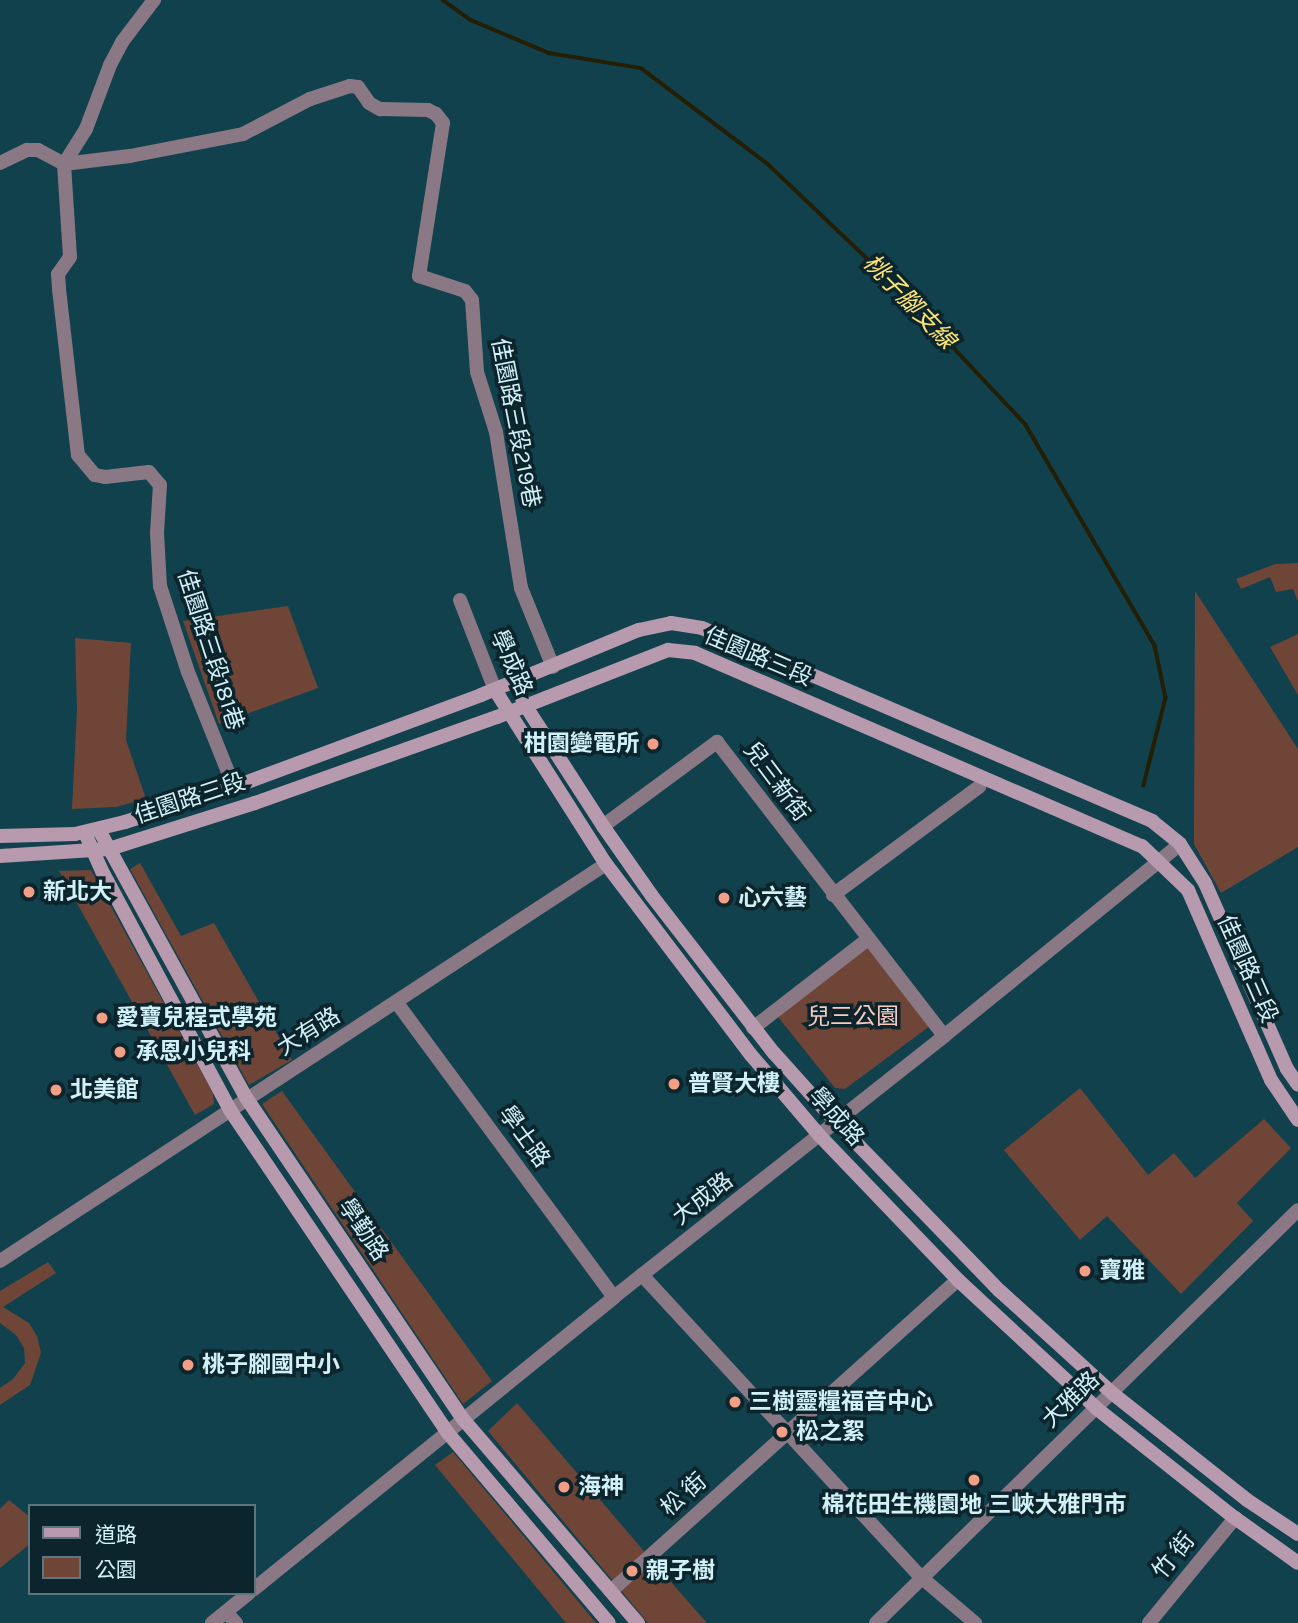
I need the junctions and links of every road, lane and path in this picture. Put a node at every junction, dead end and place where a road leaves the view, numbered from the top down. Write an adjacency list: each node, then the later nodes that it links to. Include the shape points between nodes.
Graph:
1 (154, 0): 3 (street, via 122,42 86,129)
2 (0, 163): 3 (street, via 27,150 38,150)
3 (64, 164): 5 (street, 佳園路三段219巷, via 243,134 310,99 350,86 358,87 369,103 380,109 436,114 443,123 419,276 465,290 471,300 477,372 496,432 521,589); 10 (street, 佳園路三段181巷, via 70,257 58,274 58,289 78,455 95,475 149,472 160,485 160,586)
4 (460, 600): 7 (street, 學成路)
5 (553, 667): 6 (street, 佳園路三段); 15 (street, 佳園路三段, via 639,630 671,623 702,628 1087,790 1152,821)
6 (514, 682): 7 (street, 佳園路三段); 8 (street, 學成路)
7 (495, 690): 9 (street, 學成路); 10 (street, 佳園路三段)
8 (525, 705): 9 (street, 佳園路三段); 12 (street, 學成路); 19 (street, 佳園路三段, via 668,650 695,653 1142,846)
9 (508, 713): 16 (street, 佳園路三段, via 255,803); 20 (street, 學成路)
10 (234, 787): 13 (street, 佳園路三段)
11 (979, 787): 21 (street)
12 (603, 826): 21 (street, 兒三新街, via 718,743); 24 (street, 學成路)
13 (92, 831): 14 (street, 佳園路三段); 16 (street, 學勤路); 17 (street, 學勤路)
14 (0, 836)
15 (1180, 844): 19 (street, 大成路); 26 (street, 佳園路三段, via 1205,883)
16 (109, 849): 17 (street, 佳園路三段); 27 (street, 學勤路)
17 (92, 852): 18 (street, 佳園路三段); 28 (street, 學勤路)
18 (0, 856)
19 (1160, 860): 25 (street, 大成路); 29 (street, 佳園路三段, via 1188,890 1271,1080)
20 (606, 864): 23 (street, 大有路); 31 (street, 學成路, via 751,1055)
21 (833, 895): 22 (street, 兒三新街)
22 (867, 939): 24 (street); 25 (street, 兒三新街)
23 (397, 1003): 27 (street, 大有路); 36 (street, 學士路)
24 (754, 1028): 30 (street, 學成路)
25 (944, 1036): 30 (street, 大成路)
26 (1298, 1085)
27 (247, 1099): 28 (street, 大有路); 39 (street, 學勤路)
28 (230, 1110): 33 (street, 大有路); 40 (street, 學勤路)
29 (1298, 1120)
30 (836, 1122): 31 (street, 大成路); 37 (street, 學成路, via 1000,1291)
31 (820, 1136): 34 (street, 大成路); 35 (street, 學成路)
32 (1298, 1210): 37 (street, 大雅路)
33 (0, 1261)
34 (642, 1275): 36 (street, 大成路); 41 (street)
35 (958, 1280): 38 (street, 學成路); 41 (street, 松 街)
36 (614, 1297): 39 (street, 大成路)
37 (1112, 1392): 38 (street, 大雅路); 43 (street, 學成路, via 1247,1500)
38 (1096, 1408): 42 (street, 學成路); 45 (street, 大雅路)
39 (463, 1419): 40 (street, 大成路); 47 (street, 學勤路)
40 (447, 1432): 46 (street, 大成路); 51 (street, 學勤路)
41 (788, 1433): 45 (street); 47 (street, 松 街)
42 (1235, 1518): 44 (street, 學成路); 55 (street, 竹 街)
43 (1298, 1534)
44 (1298, 1563)
45 (922, 1578): 53 (street, 大雅路); 54 (street)
46 (256, 1587)
47 (611, 1591): 52 (street, 學勤路)
48 (248, 1595): 49 (street)
49 (231, 1617): 50 (street)
50 (212, 1623)
51 (608, 1623)
52 (638, 1623)
53 (876, 1623)
54 (975, 1623)
55 (1149, 1623)

